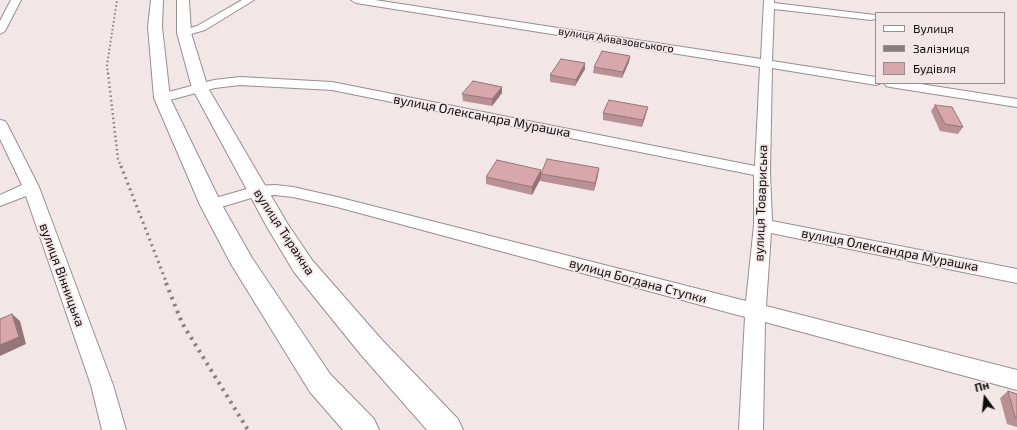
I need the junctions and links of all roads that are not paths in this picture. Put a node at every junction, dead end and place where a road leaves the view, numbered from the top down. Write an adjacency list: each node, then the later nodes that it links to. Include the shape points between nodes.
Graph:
1 (16, 0): 8 (street)
2 (157, 0): 14 (main road, via 155,27)
3 (183, 0): 9 (main road, вулиця Тиражна)
4 (249, 0): 9 (street, via 201,28)
5 (356, 0): 10 (street, вулиця Айвазовського)
6 (769, 2): 7 (street); 10 (street, вулиця Товариська)
7 (870, 17)
8 (0, 30)
9 (184, 33): 13 (main road, вулиця Тиражна)
10 (766, 64): 11 (street, вулиця Айвазовського); 17 (street, вулиця Товариська)
11 (875, 81)
12 (896, 84): 15 (street)
13 (200, 88): 14 (street, вулиця Олександра Мурашка); 17 (street, вулиця Олександра Мурашка, via 228,82 254,81 332,86); 19 (main road, вулиця Тиражна)
14 (162, 98): 21 (main road)
15 (1017, 103)
16 (0, 124): 18 (street, вулиця Вінницька)
17 (762, 172): 22 (street, вулиця Товариська)
18 (31, 187): 20 (street); 26 (street, вулиця Вінницька, via 102,385)
19 (257, 191): 21 (street, вулиця Богдана Ступки); 24 (street, вулиця Богдана Ступки, via 292,192 337,202); 28 (main road, вулиця Тиражна, via 303,266 372,348)
20 (0, 201)
21 (211, 205): 27 (main road, via 243,264 320,383)
22 (763, 224): 23 (street, вулиця Олександра Мурашка); 24 (street, вулиця Товариська)
23 (1017, 276)
24 (755, 311): 25 (street, вулиця Богдана Ступки); 29 (street, вулиця Товариська)
25 (1017, 380)
26 (114, 430)
27 (363, 430)
28 (447, 430)
29 (751, 430)

